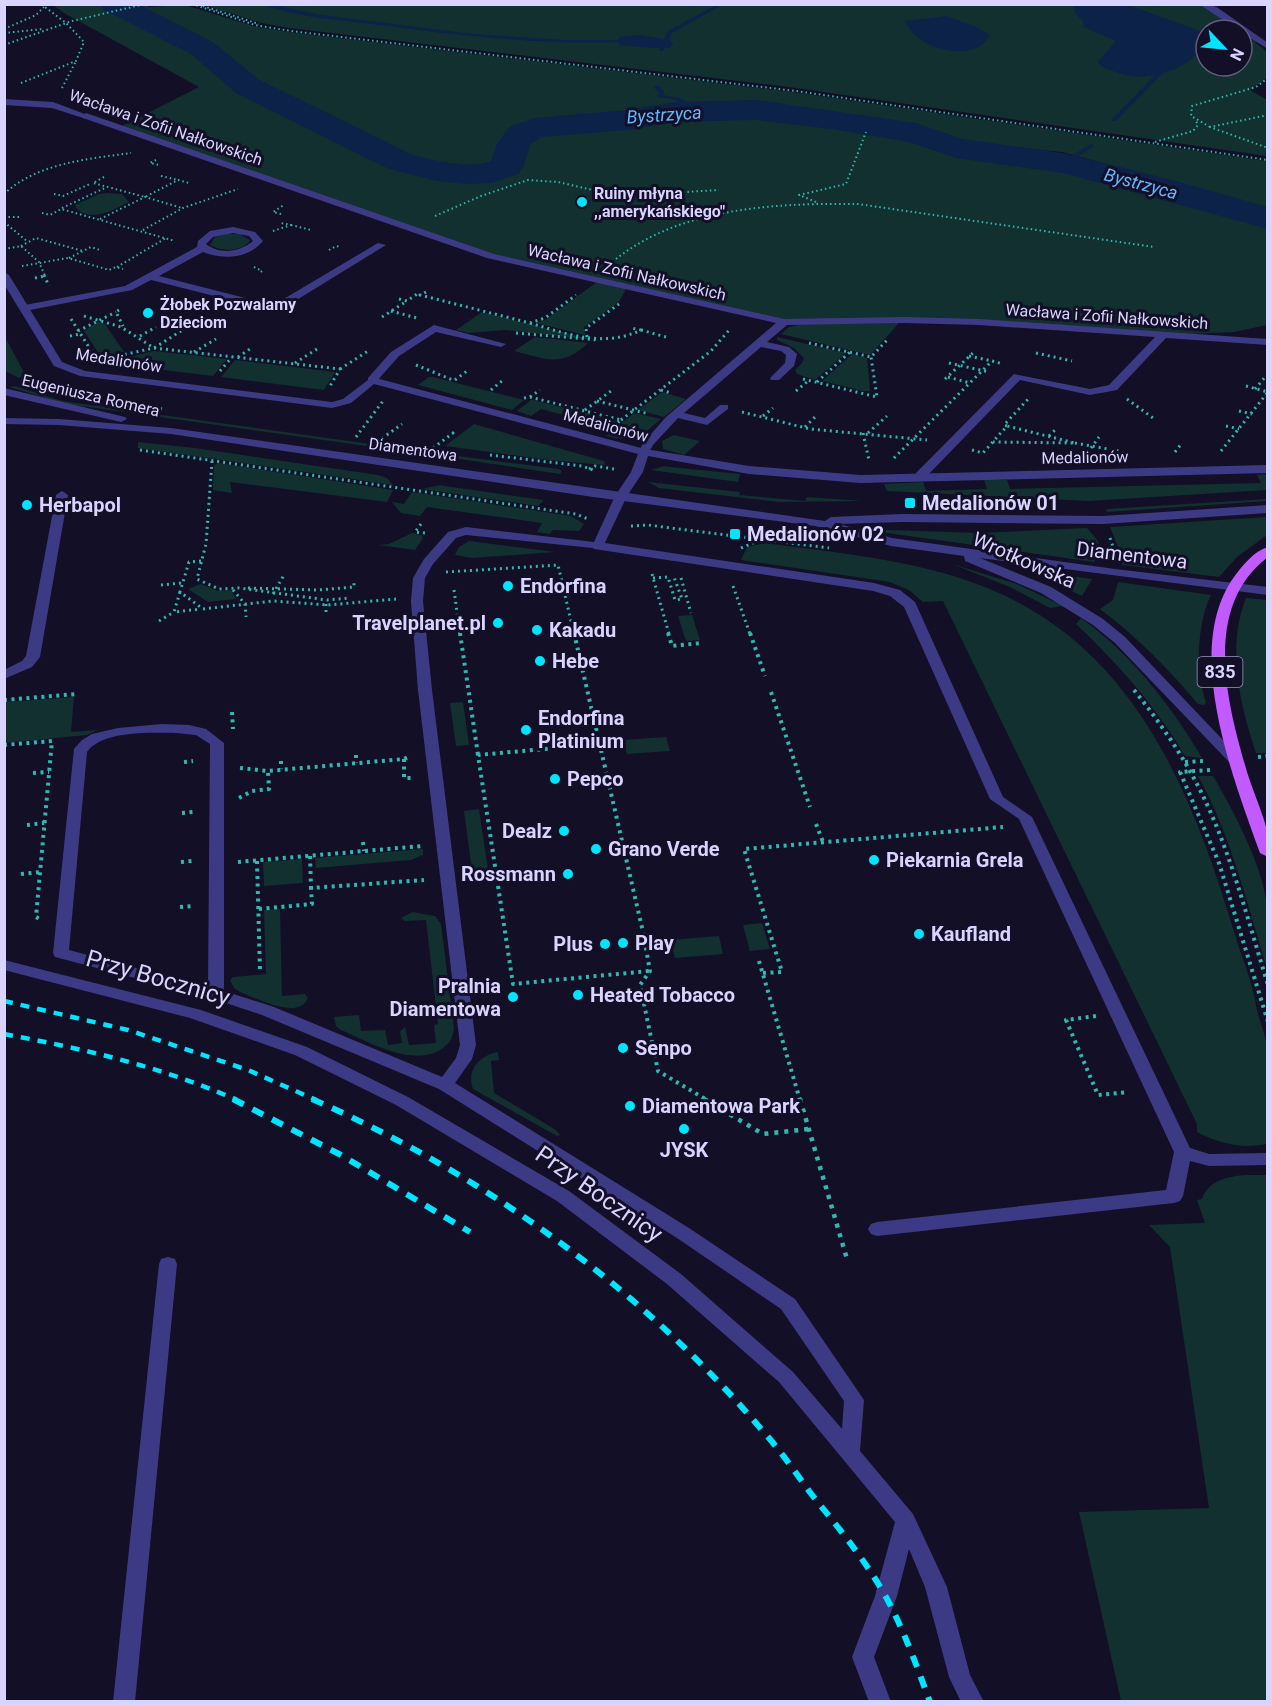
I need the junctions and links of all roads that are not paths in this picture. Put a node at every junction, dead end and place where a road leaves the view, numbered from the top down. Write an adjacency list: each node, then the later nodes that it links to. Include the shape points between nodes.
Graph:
1 (559, 4): 2 (street)
2 (599, 4)
3 (1203, 4): 4 (street)
4 (1268, 47)
5 (4, 102): 11 (street, Wacława i Zofii Nałkowskich, via 53,105 491,256)
6 (381, 245): 9 (street, via 270,307)
7 (202, 247): 7 (street, via 205,237 224,231 249,232 258,241 253,247 231,253 215,253); 9 (street)
8 (4, 275): 10 (street, Medalionów)
9 (149, 276): 10 (street, via 128,288)
10 (25, 308): 17 (street, Medalionów, via 58,364 84,374 332,405 347,402)
11 (784, 322): 12 (street, Wacława i Zofii Nałkowskich, via 979,322); 14 (street)
12 (1163, 336): 13 (street, Wacława i Zofii Nałkowskich); 25 (street, via 1113,388 1090,392 1018,375)
13 (1268, 342)
14 (759, 343): 16 (street, via 792,354 790,364); 20 (street)
15 (501, 344): 17 (street, via 434,328 395,354)
16 (777, 375)
17 (372, 380): 23 (street, Medalionów)
18 (4, 391): 22 (street, Eugeniusza Romera)
19 (724, 407): 20 (street, via 707,422)
20 (676, 414): 23 (street)
21 (4, 421): 22 (street, Diamentowa)
22 (171, 431): 27 (street, Diamentowa)
23 (644, 452): 25 (street, Medalionów, via 749,470 873,478); 27 (street, via 637,472)
24 (1268, 470): 25 (street, Medalionów)
25 (920, 476)
26 (62, 495): 35 (street, via 33,657)
27 (621, 496): 29 (street, Diamentowa); 30 (street)
28 (1268, 509): 29 (street, Diamentowa, via 1103,520 902,518)
29 (816, 522): 31 (street, Diamentowa, via 891,542)
30 (598, 546): 40 (street, via 466,531 452,536 419,578 417,601 425,690 468,1045 464,1059); 41 (street, via 874,587 910,604 997,798 1025,817)
31 (950, 550): 33 (street, Diamentowa); 36 (street, Wrotkowska, via 1046,590 1086,613 1120,640)
32 (1268, 550): 33 (main road, Wrotkowska / 835)
33 (1233, 587): 34 (street, Diamentowa); 36 (main road, Wrotkowska / 835, via 1223,611 1220,656)
34 (1268, 591)
35 (4, 675)
36 (1234, 759): 37 (main road, Wrotkowska / 835)
37 (1268, 853)
38 (4, 965): 45 (street, Przy Bocznicy, via 195,1014 302,1051 402,1101 563,1196 674,1279 786,1377)
39 (216, 994): 39 (street, via 61,953 80,752 84,744 96,737 182,728 209,735 217,743); 40 (street, via 268,1011)
40 (445, 1085): 45 (street, via 684,1233 788,1304 854,1400)
41 (1183, 1152): 42 (street, via 1209,1160); 43 (street, via 1174,1196)
42 (1268, 1159)
43 (877, 1229)
44 (168, 1264): 47 (street)
45 (850, 1453): 46 (street, Przy Bocznicy)
46 (906, 1520): 48 (street, via 886,1596 863,1657); 49 (street, Przy Bocznicy, via 936,1587 960,1677)
47 (124, 1701)
48 (880, 1701)
49 (973, 1701)

